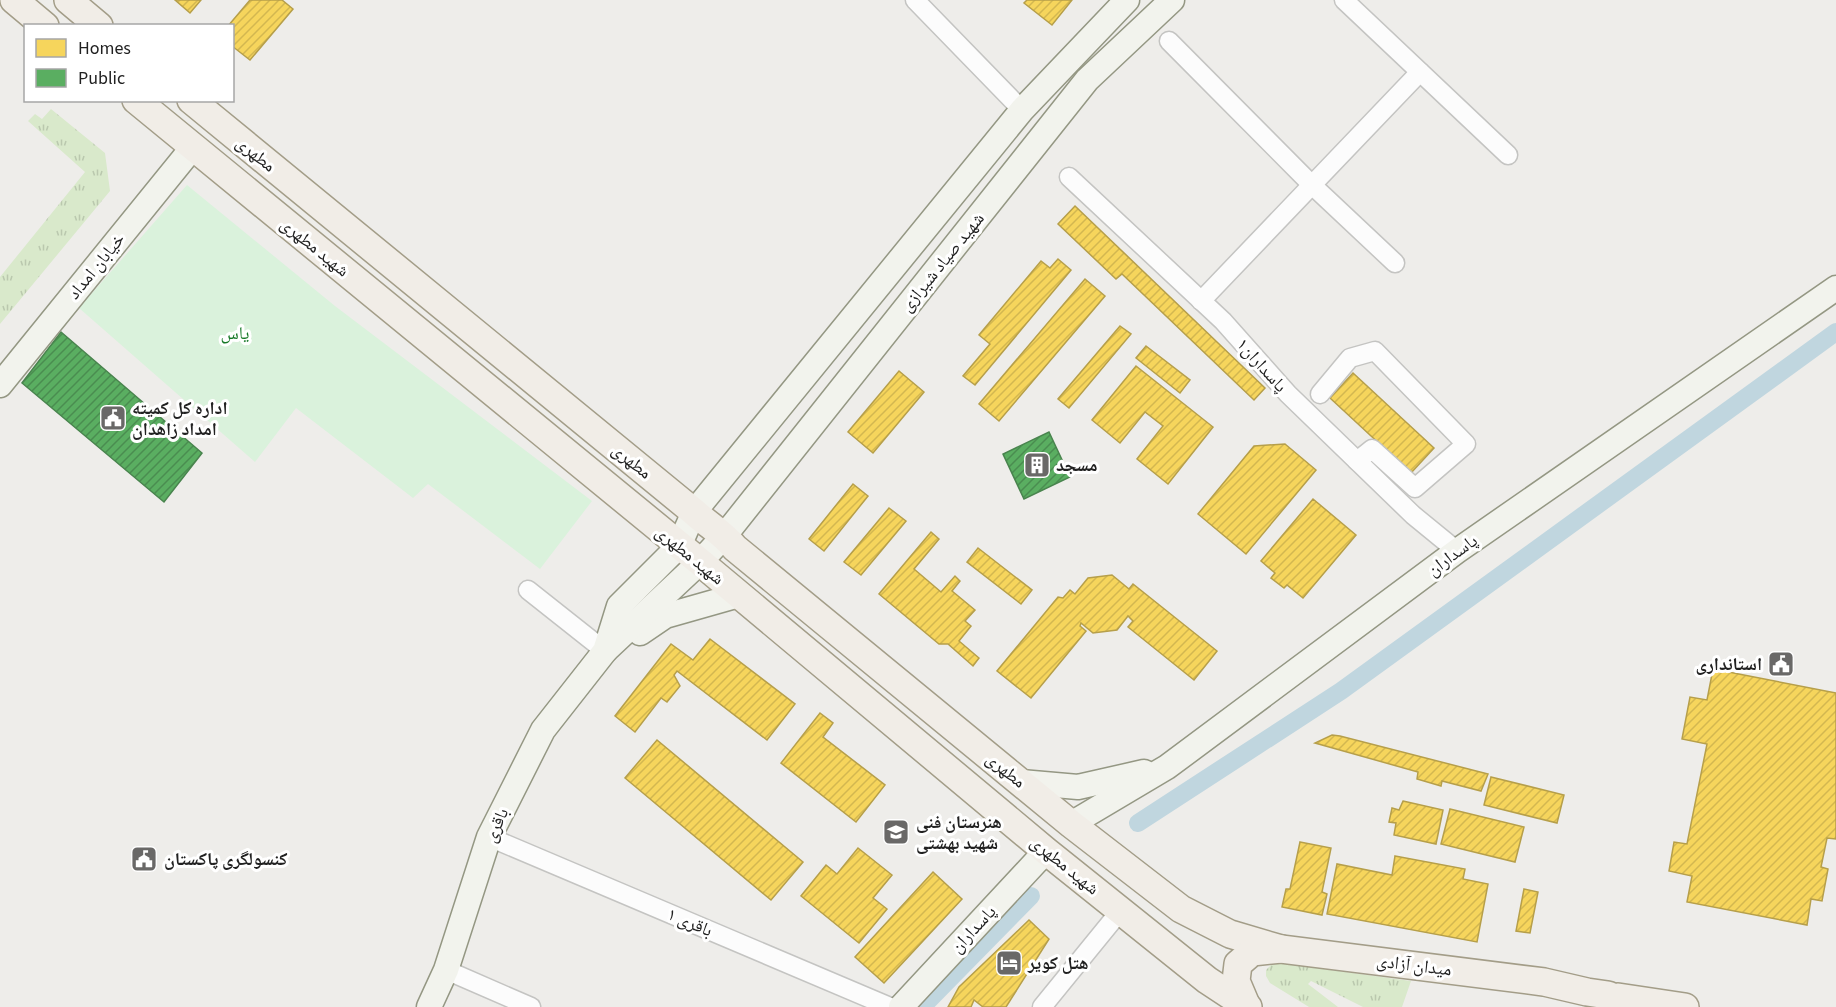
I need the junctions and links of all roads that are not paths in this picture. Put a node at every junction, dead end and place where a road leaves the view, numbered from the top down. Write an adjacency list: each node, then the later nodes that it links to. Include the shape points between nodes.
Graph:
1 (14, 0): 7 (main road)
2 (68, 0): 8 (main road)
3 (915, 0): 13 (street)
4 (1127, 0): 13 (street, شهید صیاد شیرازی)
5 (1173, 0): 26 (street, شهید صیاد شیرازی, via 1087,80)
6 (1344, 0): 10 (street)
7 (43, 24)
8 (97, 24)
9 (1169, 41): 18 (street)
10 (1420, 72): 16 (street); 18 (street)
11 (138, 102): 15 (main road, شهید مطهری)
12 (193, 102): 14 (main road, مطهری)
13 (1022, 110): 25 (street, شهید صیاد شیرازی)
14 (223, 127): 15 (main road); 25 (main road, مطهری)
15 (197, 151): 22 (street, خیابان امداد); 27 (main road, شهید مطهری)
16 (1508, 155)
17 (1069, 177): 21 (street, پاسداران۱)
18 (1312, 185): 19 (street); 21 (street)
19 (1395, 263)
20 (1836, 288): 28 (street, پاسداران)
21 (1201, 301): 24 (street, پاسداران۱)
22 (0, 385)
23 (1320, 394): 24 (street, via 1350,358 1375,351 1466,444 1415,488 1372,449)
24 (1357, 461): 28 (street, پاسداران۱, via 1425,527)
25 (694, 512): 26 (main road, مطهری); 27 (street, شهید صیاد شیرازی)
26 (725, 535): 29 (street, شهید صیاد شیرازی); 34 (main road, مطهری, via 735,548)
27 (679, 546): 29 (main road, شهید مطهری); 32 (street, via 619,606)
28 (1456, 551): 33 (street, پاسداران)
29 (700, 562): 31 (main road, شهید مطهری); 32 (street, باقری)
30 (528, 590): 32 (street)
31 (739, 595): 32 (street, via 665,616); 37 (main road, شهید مطهری)
32 (602, 656): 36 (street, باقری, via 543,730)
33 (1167, 767): 34 (street, via 1078,787); 35 (street, پاسداران)
34 (1021, 782): 35 (main road, مطهری)
35 (1071, 824): 37 (main road); 39 (main road, شهید مطهری, via 1181,909 1230,934)
36 (489, 837): 40 (street, باقری); 44 (street, باقری ۱)
37 (1046, 850): 38 (main road, شهید مطهری); 45 (street, پاسداران)
38 (1121, 910): 46 (street); 47 (main road, شهید مطهری, via 1207,980)
39 (1281, 949): 41 (main road, میدان آزادی, via 1544,981); 47 (main road, میدان آزادی, via 1252,952 1238,964 1236,981)
40 (446, 970): 42 (street, باقری); 43 (street)
41 (1608, 995): 48 (main road, میدان آزادی); 49 (main road)
42 (429, 1007)
43 (531, 1007)
44 (890, 1007)
45 (901, 1007)
46 (1042, 1007)
47 (1247, 1007)
48 (1635, 1007)
49 (1685, 1007)

